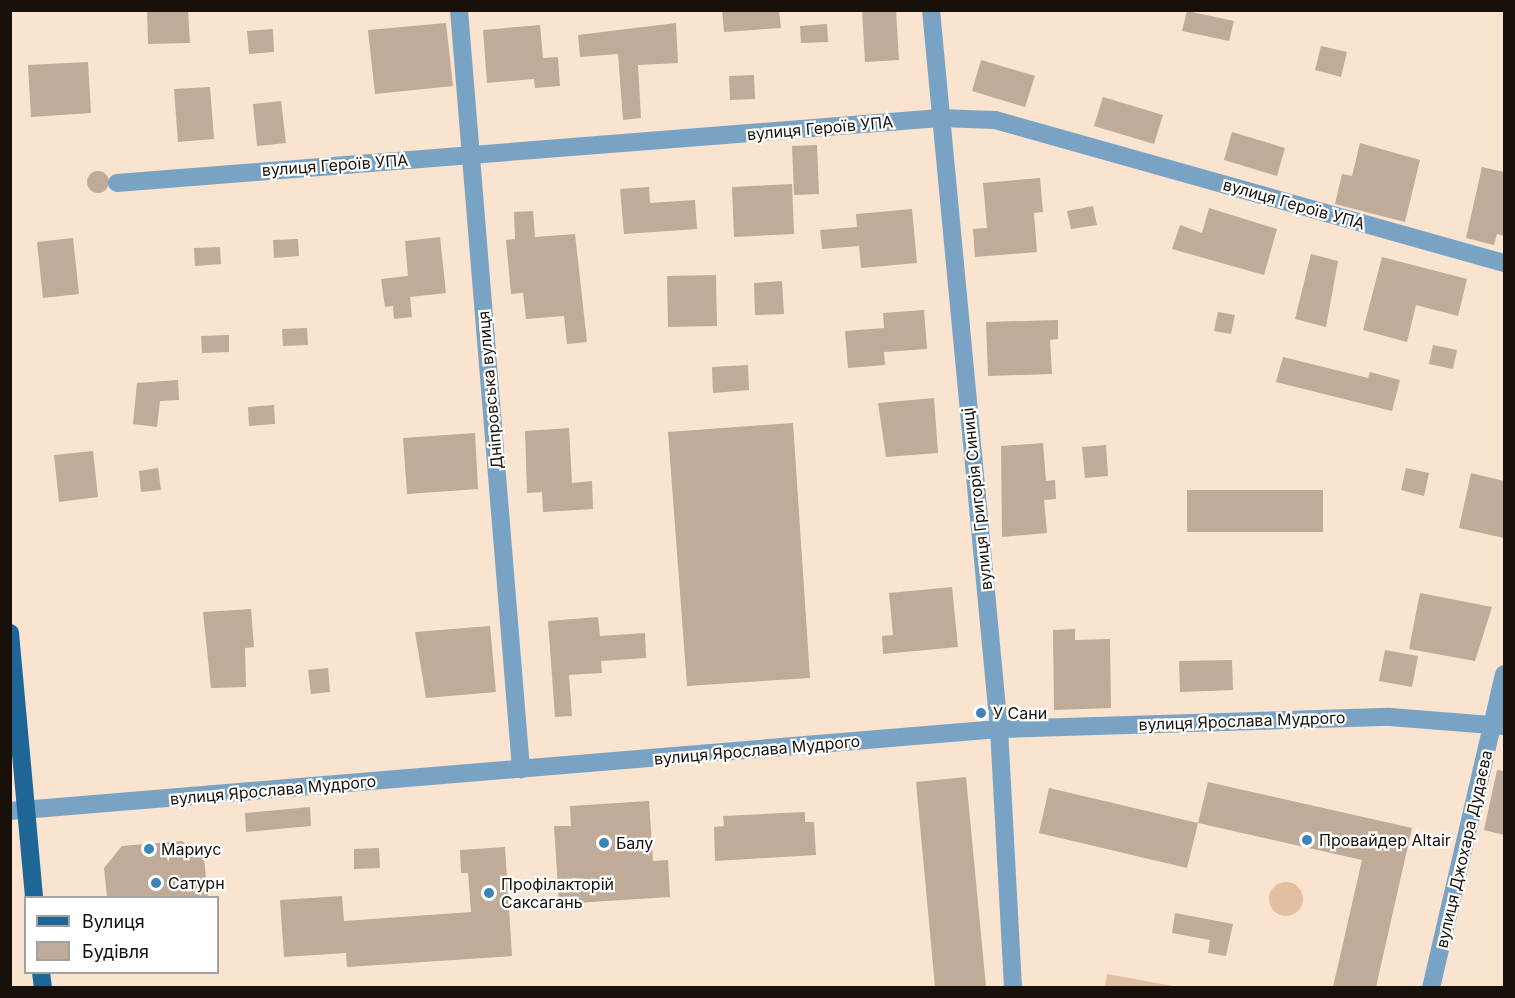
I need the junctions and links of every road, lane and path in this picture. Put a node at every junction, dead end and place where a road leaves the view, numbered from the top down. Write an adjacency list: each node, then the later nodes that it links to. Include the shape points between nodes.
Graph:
1 (459, 10): 4 (street, Дніпровська вулиця)
2 (931, 10): 3 (street, вулиця Григорія Синиці)
3 (940, 118): 4 (street, вулиця Героїв УПА); 6 (street, вулиця Героїв УПА, via 995,120); 10 (street, вулиця Григорія Синиці)
4 (471, 155): 5 (street, вулиця Героїв УПА); 11 (street, Дніпровська вулиця)
5 (117, 183)
6 (1504, 263)
7 (10, 633): 12 (main road)
8 (1504, 674): 9 (street, вулиця Джохара Дудаєва)
9 (1499, 725): 10 (street, вулиця Ярослава Мудрого, via 1390,717); 15 (street, вулиця Джохара Дудаєва)
10 (999, 729): 11 (street, вулиця Ярослава Мудрого); 14 (street, вулиця Григорія Синиці)
11 (521, 769): 12 (street, вулиця Ярослава Мудрого)
12 (18, 811): 13 (main road)
13 (34, 896)
14 (1013, 987)
15 (1431, 987)

